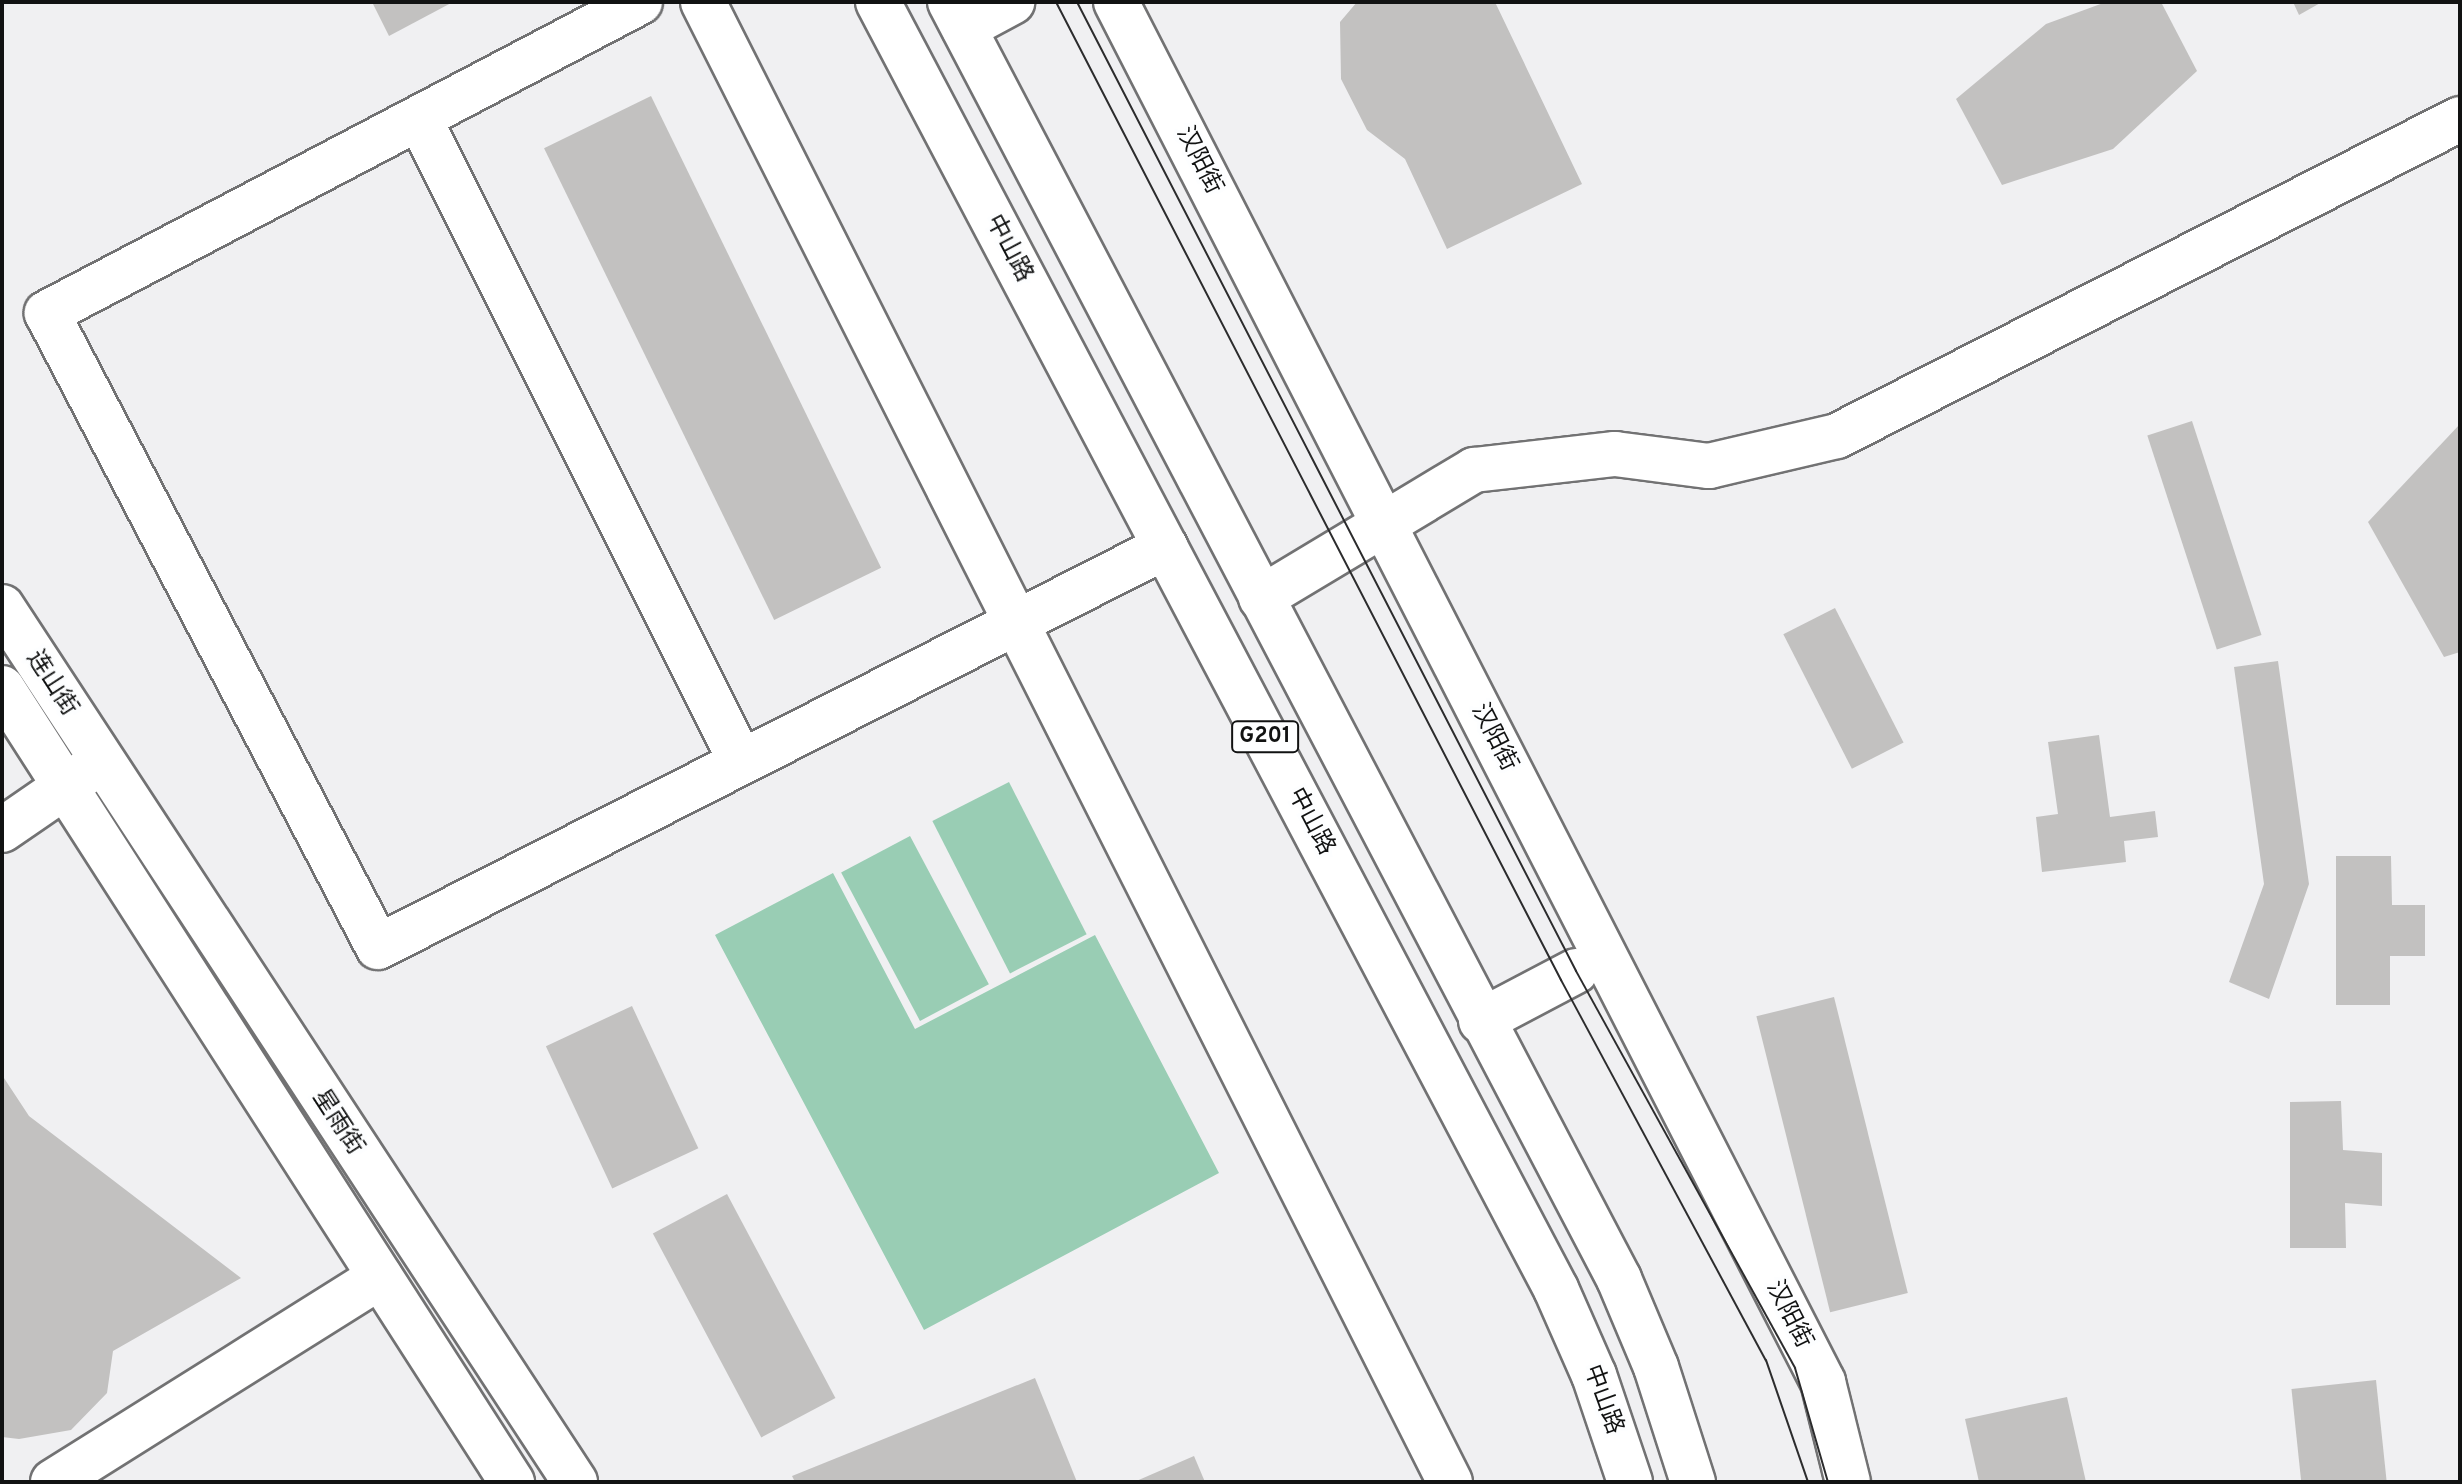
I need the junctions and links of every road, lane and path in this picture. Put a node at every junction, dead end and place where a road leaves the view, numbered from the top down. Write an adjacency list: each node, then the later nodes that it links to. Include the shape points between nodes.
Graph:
1 (640, 2): 7 (main road)
2 (703, 2): 13 (main road)
3 (878, 2): 10 (main road, 中山路 / G201)
4 (1012, 2): 6 (main road)
5 (1116, 2): 9 (main road, 汉阳街)
6 (957, 15): 11 (main road, G201)
7 (419, 118): 16 (main road); 16 (main road, via 47,313 378,947)
8 (2460, 119): 9 (main road, via 1837,436 1709,466 1615,454 1474,470)
9 (1385, 527): 11 (main road); 28 (main road, 汉阳街, via 1823,1382)
10 (1165, 547): 13 (main road); 26 (main road, 中山路 / G201, via 1556,1289 1594,1375)
11 (1261, 598): 20 (main road, G201)
12 (2, 607): 15 (main road, 连山街)
13 (1016, 624): 16 (main road); 25 (main road)
14 (2, 688): 17 (main road, 连山街)
15 (101, 762): 17 (main road); 24 (main road, 星雨街)
16 (741, 762)
17 (65, 786): 18 (main road); 21 (main road, 星雨街)
18 (2, 830)
19 (1576, 971): 20 (main road)
20 (1481, 1021): 27 (main road, G201, via 1619,1279 1656,1367)
21 (380, 1277): 22 (main road); 23 (main road, 星雨街)
22 (53, 1482)
23 (512, 1482)
24 (575, 1482)
25 (1450, 1482)
26 (1630, 1482)
27 (1693, 1482)
28 (1848, 1482)

